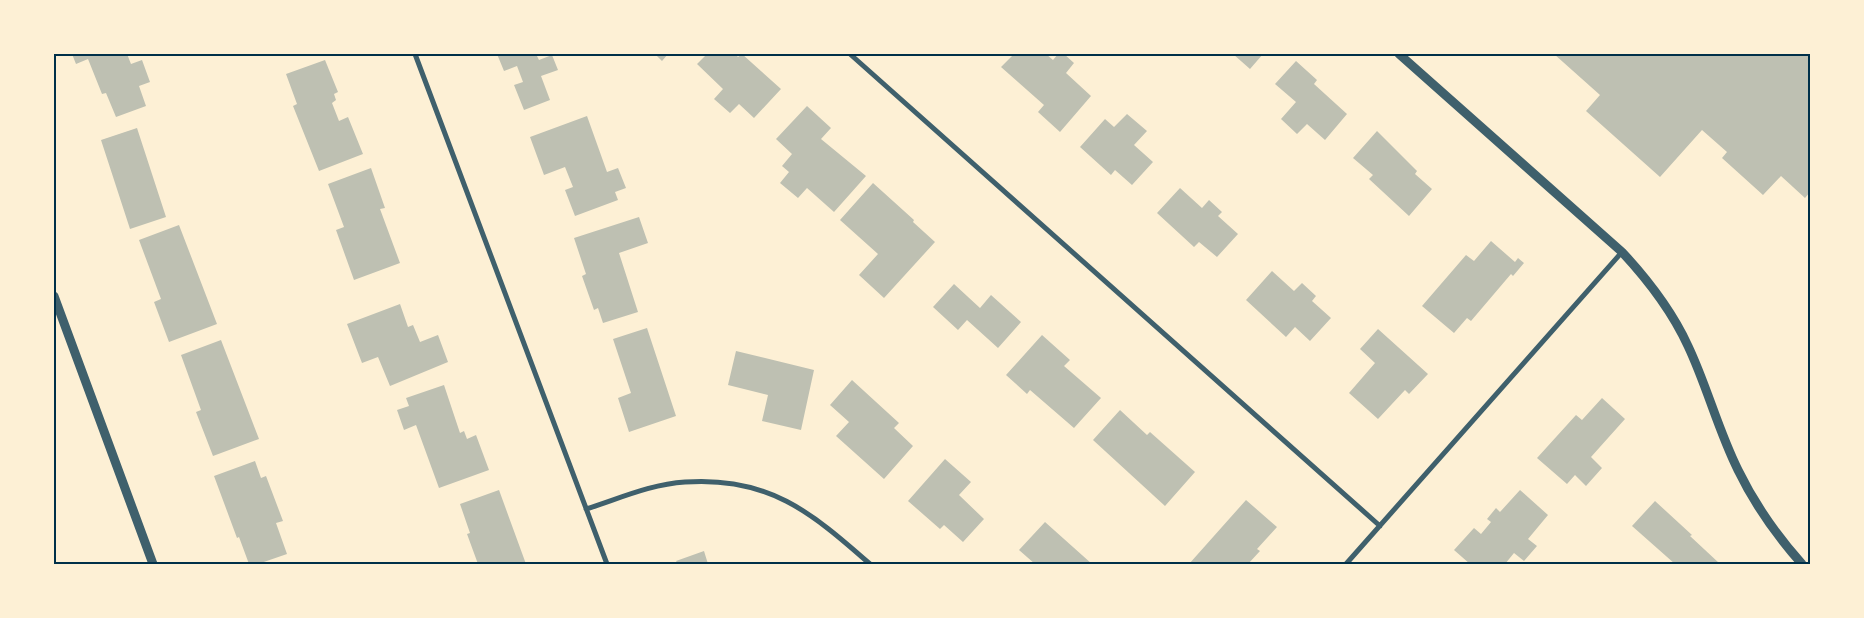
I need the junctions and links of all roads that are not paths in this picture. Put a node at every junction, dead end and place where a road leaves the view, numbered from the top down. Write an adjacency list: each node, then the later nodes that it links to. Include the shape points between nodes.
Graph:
1 (415, 54): 6 (street)
2 (850, 54): 7 (street)
3 (1399, 54): 4 (street)
4 (1622, 252): 7 (street); 12 (street, via 1643,274 1671,314 1688,345 1738,470 1775,530)
5 (54, 296): 8 (street)
6 (586, 509): 9 (street); 10 (street, via 684,482 743,485 797,505 830,528)
7 (1380, 526): 11 (street)
8 (153, 564)
9 (607, 564)
10 (870, 564)
11 (1346, 564)
12 (1802, 564)

